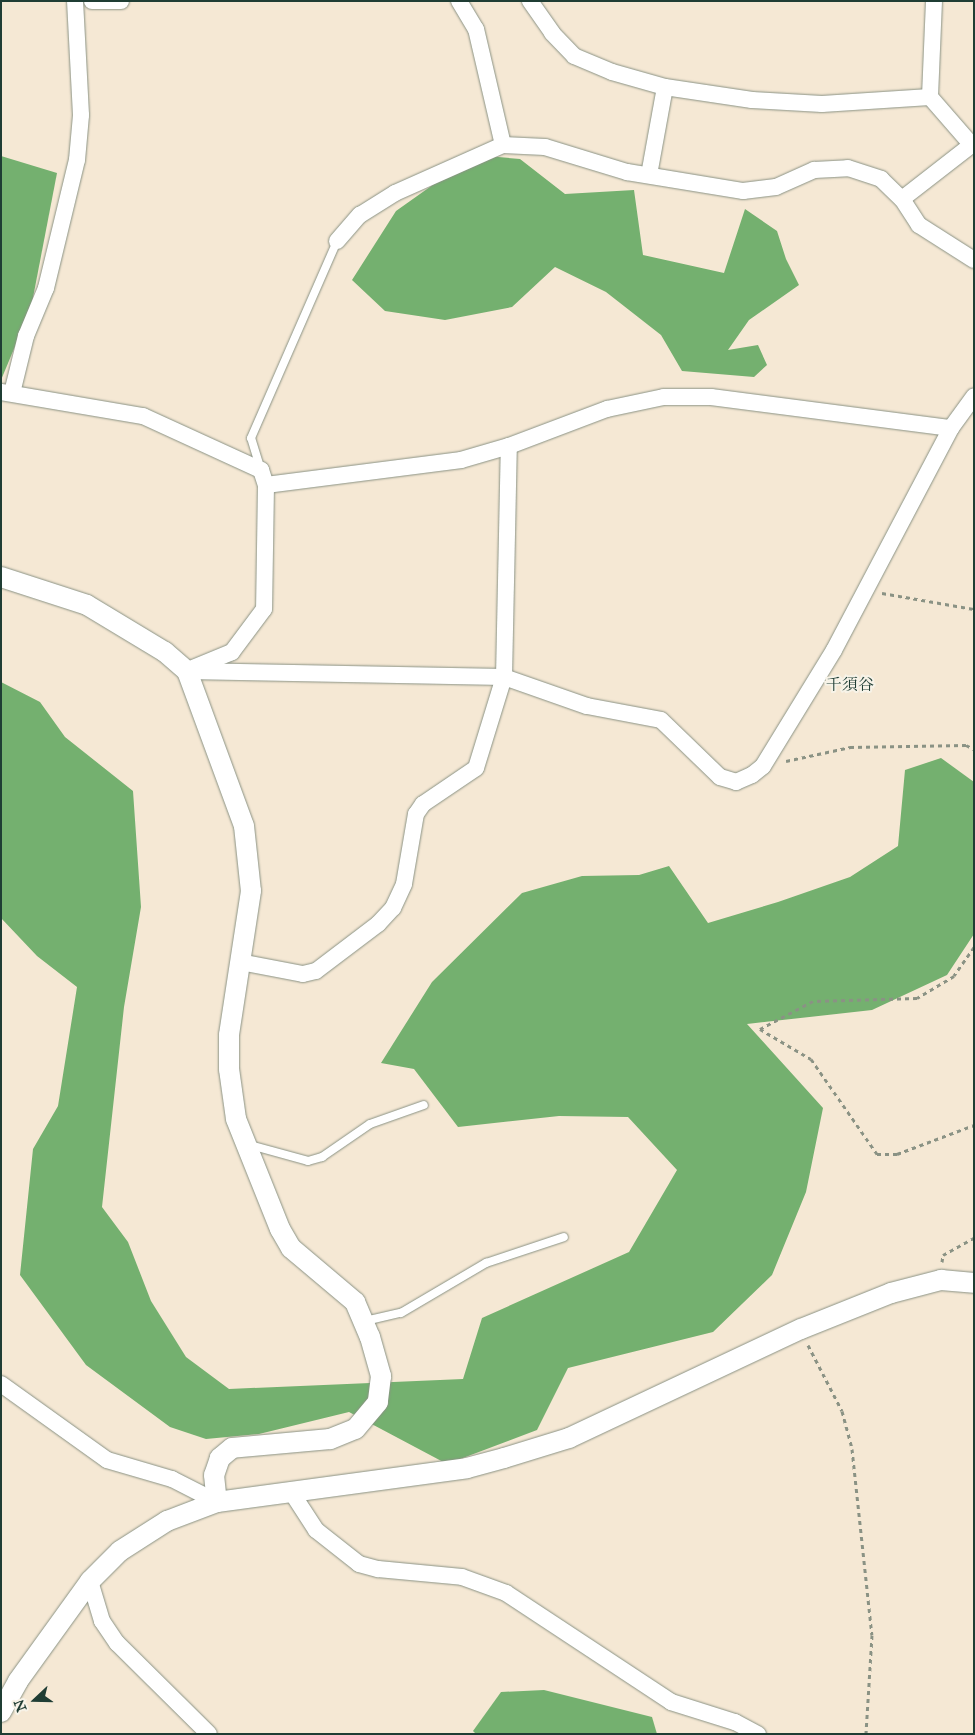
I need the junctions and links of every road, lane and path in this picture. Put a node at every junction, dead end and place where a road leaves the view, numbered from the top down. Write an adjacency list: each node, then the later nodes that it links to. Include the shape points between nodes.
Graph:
1 (75, 1): 15 (street, via 81,115 77,160 46,288)
2 (92, 1): 3 (street)
3 (121, 1)
4 (459, 1): 10 (street, via 476,29)
5 (530, 1): 7 (street, via 552,33 574,56 612,72)
6 (934, 1): 8 (street)
7 (665, 87): 8 (street, via 752,100 822,104); 11 (street)
8 (930, 98): 9 (street)
9 (972, 143): 12 (street)
10 (503, 145): 11 (street, via 545,147 627,172); 13 (street, via 395,193 360,215)
11 (649, 175): 12 (street, via 742,192 776,186 814,170 848,168 881,179)
12 (902, 199): 14 (street, via 919,225)
13 (337, 241): 19 (lane, via 250,438)
14 (974, 260)
15 (7, 393): 19 (street, via 143,416)
16 (974, 396): 17 (street, via 967,401)
17 (951, 428): 18 (street, via 712,396 664,397 607,409); 21 (street)
18 (509, 446): 19 (street, via 461,460); 24 (street)
19 (264, 478): 23 (street, via 264,609 232,652)
20 (1, 577): 23 (street, via 87,605 165,652)
21 (866, 590): 22 (path); 26 (street)
22 (974, 609)
23 (187, 671): 24 (street); 28 (street, via 244,826 251,890)
24 (504, 677): 26 (street, via 586,706 661,720 720,777 736,782); 28 (street, via 476,768 423,804 416,814 404,884 393,908 378,924 316,971 303,974 278,972)
25 (974, 749): 26 (path, via 966,745 850,746)
26 (763, 766)
27 (974, 947): 30 (path, via 954,976 917,998 813,1001 760,1029 811,1059 878,1154 897,1154)
28 (240, 962): 31 (street, via 229,1035 229,1069 236,1119)
29 (424, 1105): 31 (lane, via 370,1124 322,1156 308,1161)
30 (974, 1125)
31 (246, 1143): 36 (street, via 290,1248 355,1302)
32 (564, 1236): 36 (lane, via 486,1263 401,1313)
33 (974, 1238): 34 (path, via 943,1255)
34 (941, 1280): 35 (street); 37 (street, via 891,1293)
35 (974, 1283)
36 (364, 1322): 40 (street, via 381,1376 378,1402 355,1429 330,1439 232,1448 220,1458 214,1475)
37 (801, 1329): 39 (street, via 560,1441 467,1468); 45 (path, via 842,1411 852,1449 872,1635)
38 (1, 1384): 40 (street, via 107,1460 172,1480)
39 (292, 1493): 40 (street); 44 (street, via 316,1530 359,1564 378,1569 462,1577 506,1593 671,1702 735,1722)
40 (217, 1502): 41 (street, via 167,1521 120,1551)
41 (90, 1581): 42 (street, via 18,1681); 43 (street, via 102,1621 117,1643)
42 (1, 1712)
43 (209, 1734)
44 (758, 1734)
45 (866, 1734)

